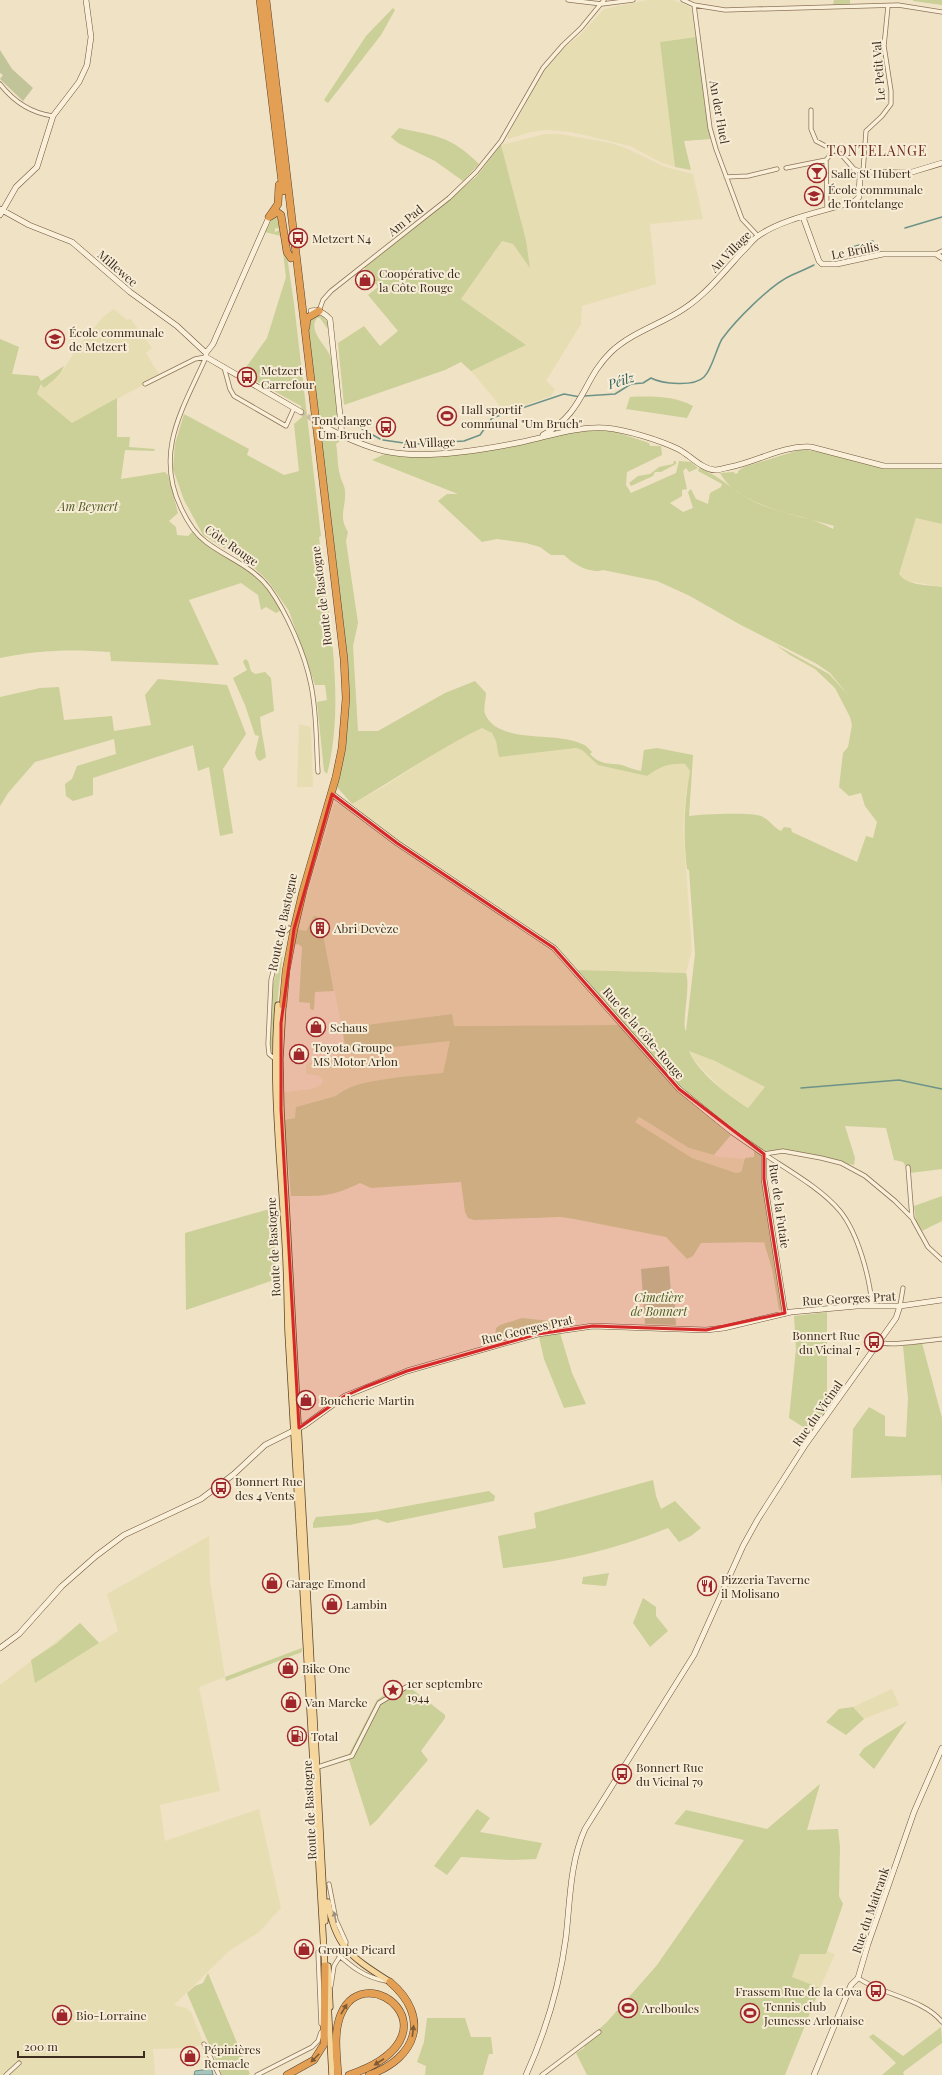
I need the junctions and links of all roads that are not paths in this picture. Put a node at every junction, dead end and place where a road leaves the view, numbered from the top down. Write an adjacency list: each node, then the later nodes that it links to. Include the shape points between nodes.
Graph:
1 (86, 0): 15 (street, via 91,32 90,58 78,82)
2 (260, 0): 17 (highway)
3 (266, 0): 31 (highway)
4 (568, 0): 7 (street)
5 (633, 0): 7 (street)
6 (684, 0): 8 (street)
7 (603, 2): 33 (street, Am Pad, via 543,68 501,141 476,172 454,193 331,291)
8 (694, 4): 9 (street, via 725,10); 23 (street, An der Huel, via 710,128)
9 (888, 6): 10 (street); 22 (street, Le Petit Val, via 884,46 892,99 888,109 866,131)
10 (942, 12)
11 (0, 84): 12 (street)
12 (4, 89): 13 (street); 15 (street, via 20,104 33,111)
13 (0, 93)
14 (811, 110): 16 (street, via 811,129 816,141)
15 (53, 116): 25 (street, via 37,167 16,187)
16 (834, 150): 18 (street); 22 (street, via 854,168)
17 (279, 158): 26 (highway, via 278,204); 31 (highway)
18 (826, 160): 20 (street); 24 (street)
19 (942, 163): 22 (street, via 909,173)
20 (786, 168)
21 (777, 169): 23 (street, via 748,176)
22 (863, 172): 24 (street, Au Village, via 860,175 859,198)
23 (726, 176): 28 (street, An der Huel, via 742,219)
24 (827, 208): 27 (street, Au Village)
25 (1, 212): 34 (street, Millewee, via 72,242 130,292 177,326)
26 (269, 217): 31 (highway, via 277,212 281,215 287,252); 34 (street)
27 (802, 217): 28 (street, Au Village); 30 (street, Le Brûlis, via 822,264 837,264 883,254)
28 (758, 236): 43 (street, Au Village, via 686,308 612,351 600,365 579,403 562,423)
29 (942, 251): 30 (street)
30 (936, 254): 32 (street)
31 (293, 258): 33 (highway, via 298,262 304,308); 37 (highway); 40 (highway)
32 (942, 258)
33 (315, 311): 37 (highway, via 306,322); 42 (street, via 330,319)
34 (206, 355): 35 (street); 36 (street); 45 (street, Côte Rouge, via 173,434 169,470 174,490 194,530 205,541 246,566 260,578 284,614 311,685)
35 (224, 367): 38 (street); 38 (street, via 230,389 237,398 286,426)
36 (144, 384)
37 (311, 387): 40 (highway)
38 (294, 408): 39 (street)
39 (301, 412)
40 (313, 425): 46 (highway, Route de Bastogne, via 345,674 342,748); 47 (highway, Route de Bastogne, via 340,660 341,722 332,775)
41 (326, 427): 42 (street, Au Village)
42 (342, 435): 43 (street, Au Village, via 385,451 424,454 469,450)
43 (537, 438): 44 (street, Au Village, via 579,429 613,429 674,447 716,470 743,465 799,446 884,466)
44 (942, 466)
45 (318, 772)
46 (332, 794): 48 (highway, Route de Bastogne, via 303,891); 50 (street, Rue de la Côte-Rouge, via 397,843 554,948 679,1089)
47 (289, 928): 48 (highway, Route de Bastogne); 49 (street, via 281,939 271,980 268,1044 269,1054)
48 (280, 1005): 49 (main road, Route de Bastogne); 61 (main road, Route de Bastogne, via 281,1109)
49 (275, 1059): 61 (main road, Route de Bastogne)
50 (764, 1154): 52 (street, via 783,1151 841,1163 876,1183); 56 (street, Rue de la Futaie, via 821,1194 845,1218 864,1268); 58 (street, Rue de la Futaie, via 764,1179)
51 (908, 1167): 52 (street)
52 (912, 1218): 53 (street, via 928,1247)
53 (942, 1260)
54 (902, 1288): 57 (street)
55 (942, 1300): 57 (street, Rue Georges Prat)
56 (872, 1306): 57 (street, Rue Georges Prat); 58 (street, Rue Georges Prat)
57 (900, 1306): 60 (street, Rue du Vicinal, via 898,1315)
58 (785, 1313): 61 (street, Rue Georges Prat, via 706,1330 593,1326 538,1334 407,1371 372,1384 345,1396)
59 (942, 1339): 60 (street, via 891,1345)
60 (879, 1342): 86 (street, Rue du Vicinal, via 806,1444 750,1532 694,1655 582,1835 575,1858 566,1939 556,1984 541,2039)
61 (297, 1430): 62 (street, Rue Georges Prat, via 265,1445 234,1474 201,1499 124,1535 62,1586 19,1634); 65 (main road, Route de Bastogne); 68 (main road, Route de Bastogne)
62 (0, 1648)
63 (408, 1686): 65 (street, via 379,1702 352,1756)
64 (942, 1748): 71 (street, Rue du Maitrank, via 914,1812)
65 (318, 1767): 66 (main road, Route de Bastogne)
66 (327, 1884): 67 (main road, one-way to 66, via 334,1931); 68 (main road, Route de Bastogne)
67 (345, 1948): 69 (street); 72 (main road)
68 (326, 1951): 69 (street, via 334,1951); 70 (main road, Route de Bastogne); 73 (main road, Route de Bastogne); 80 (street, Route de Bastogne, via 318,1952 321,2034 318,2041 312,2047)
69 (340, 1956): 72 (street, via 363,1975); 73 (street, via 334,1966)
70 (325, 1966): 81 (highway, one-way to 81, via 324,2044 314,2060); 82 (main road, Route de Bastogne)
71 (858, 1978): 74 (street, via 926,2009); 88 (street, Rue du Maitrank, via 851,1985)
72 (390, 1982): 85 (highway, one-way to 72, via 398,2059 410,2045 414,2033 411,2008)
73 (329, 1995): 82 (main road, Route de Bastogne)
74 (942, 2022)
75 (599, 2032): 87 (street)
76 (204, 2044): 79 (street)
77 (19, 2063): 78 (street)
78 (6, 2075)
79 (219, 2075)
80 (256, 2075)
81 (287, 2075)
82 (333, 2075)
83 (338, 2075): 84 (highway, one-way to 84, via 336,2036 341,2013 350,2001 360,1995 380,1995 393,2002 401,2012 402,2035 392,2052 378,2063)
84 (349, 2075)
85 (369, 2075)
86 (526, 2075)
87 (542, 2075)
88 (814, 2075)

